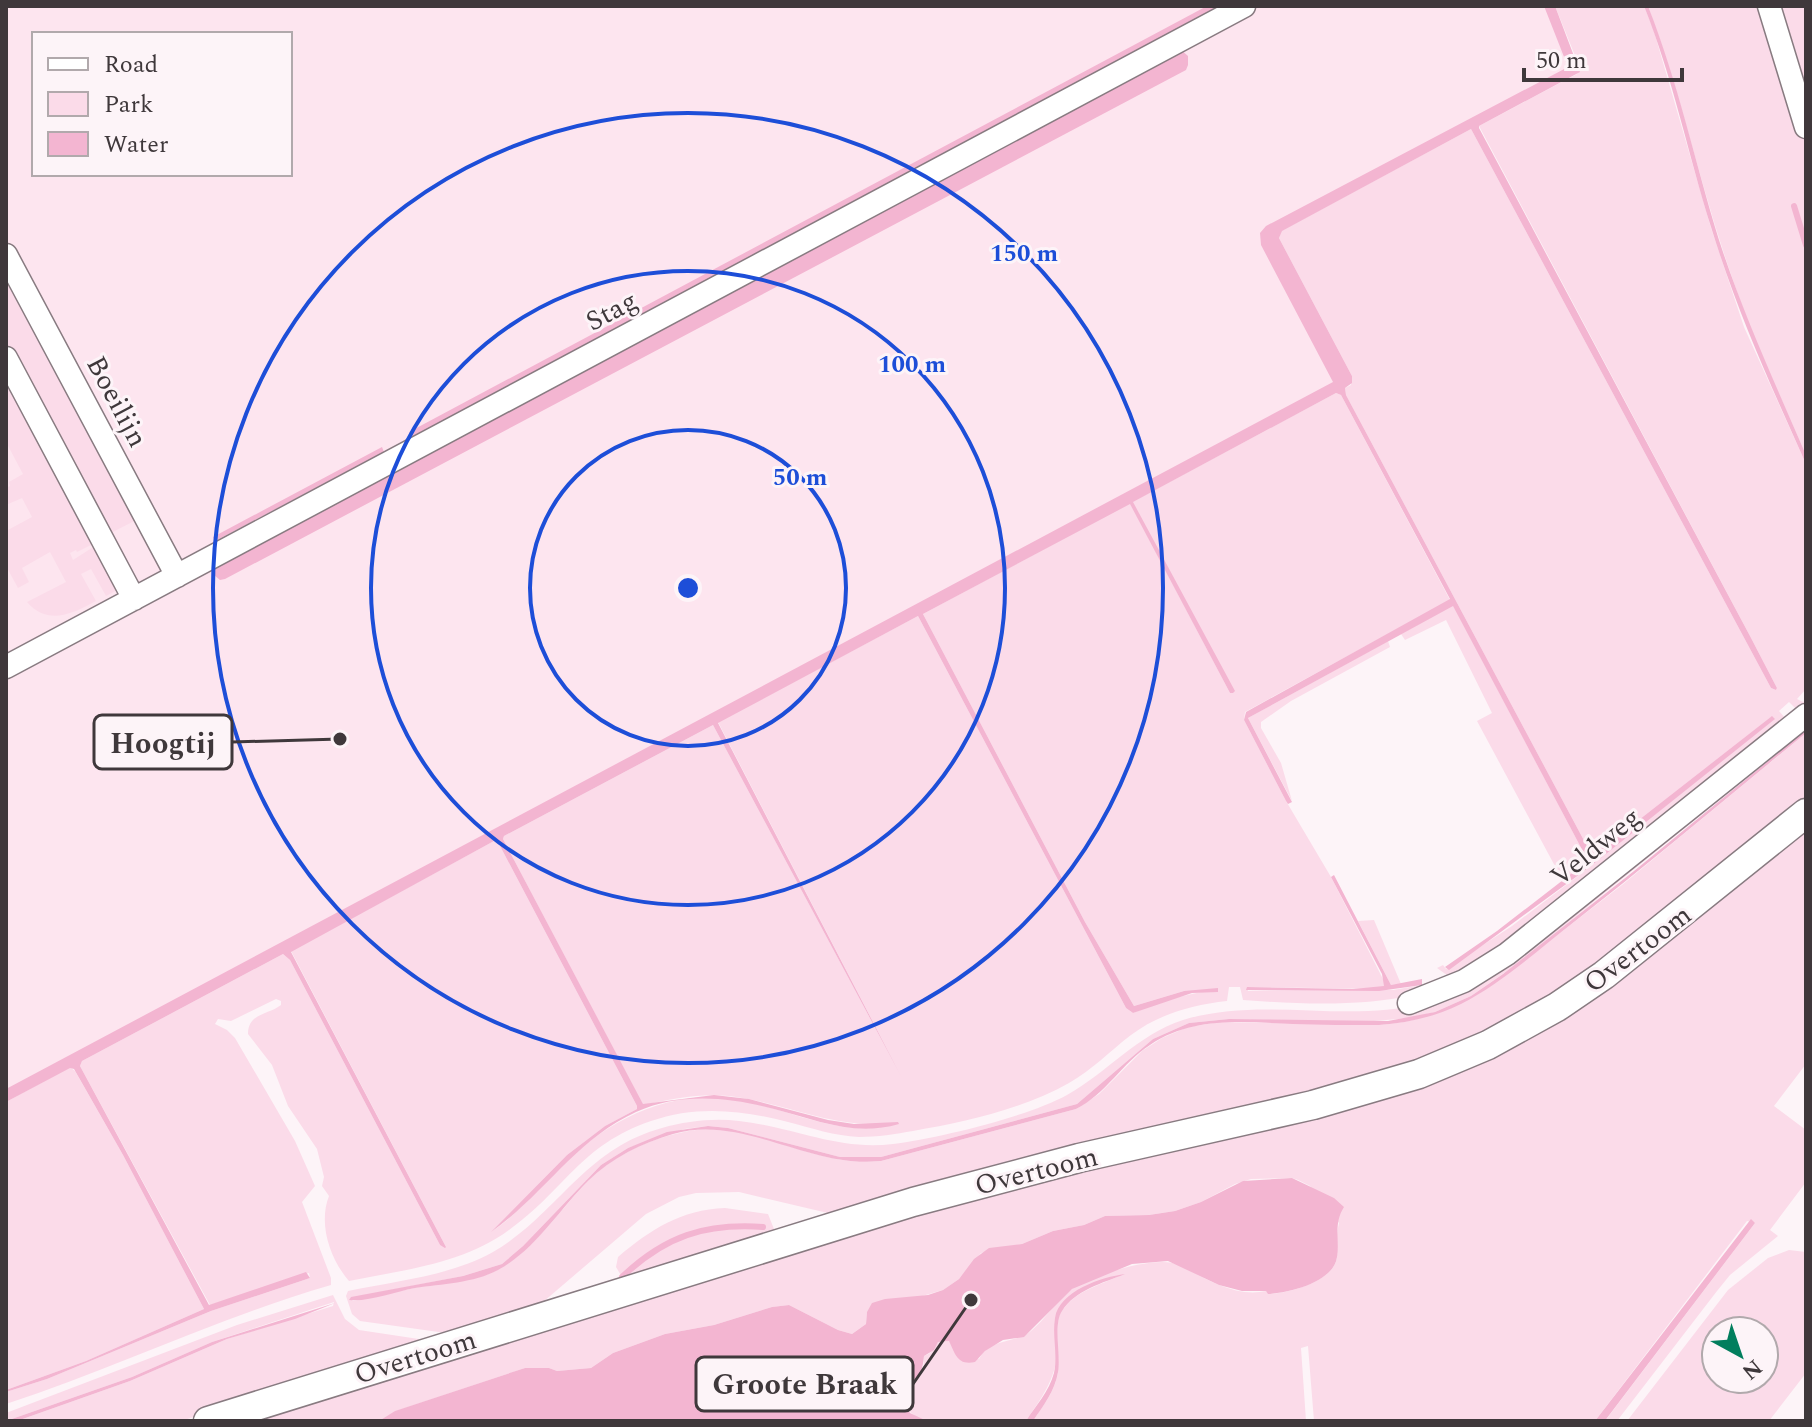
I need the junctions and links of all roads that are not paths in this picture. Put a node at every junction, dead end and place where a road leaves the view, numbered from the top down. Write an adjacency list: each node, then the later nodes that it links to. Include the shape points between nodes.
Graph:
1 (1244, 6): 6 (street, Stag)
2 (1769, 6): 3 (street)
3 (1806, 127)
4 (6, 255): 6 (street, Boeilijn)
5 (6, 358): 7 (street)
6 (177, 576): 7 (street, Stag)
7 (134, 599): 8 (street, Stag)
8 (6, 667)
9 (1806, 715): 11 (street, Veldweg, via 1498,961)
10 (1806, 813): 12 (street, Overtoom, via 1557,1007 1488,1045 1419,1074 1313,1105 913,1202)
11 (1409, 1003)
12 (208, 1421)

